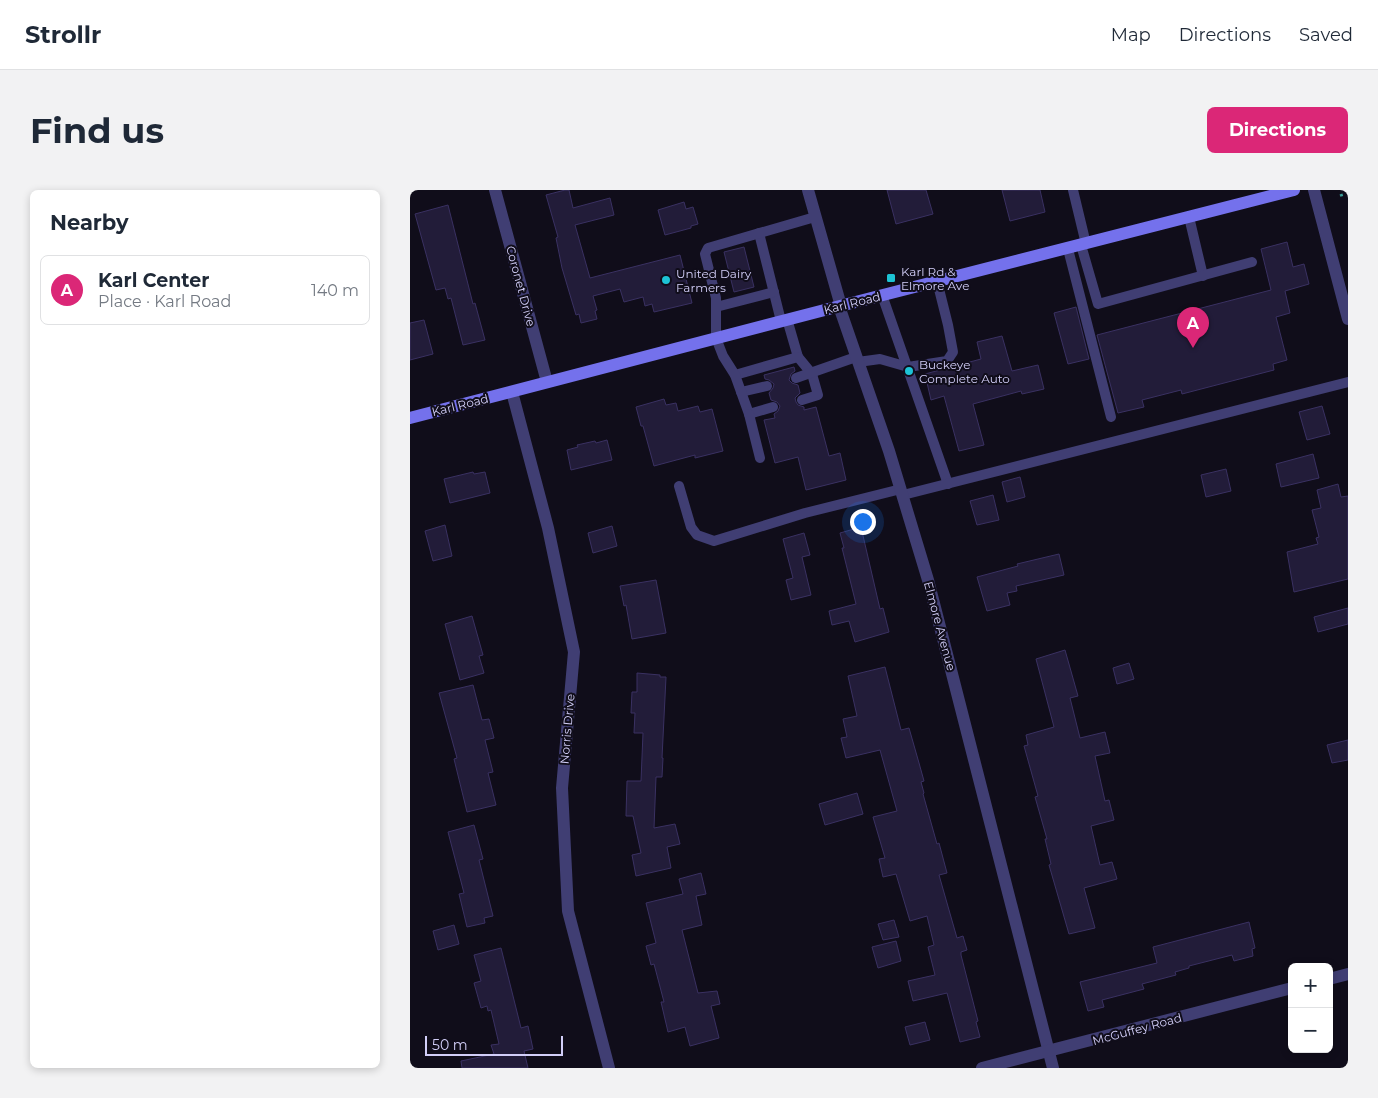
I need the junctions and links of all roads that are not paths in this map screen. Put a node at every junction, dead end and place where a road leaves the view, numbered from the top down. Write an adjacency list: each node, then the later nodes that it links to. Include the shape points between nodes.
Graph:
1 (494, 190): 27 (street, Coronet Drive)
2 (808, 190): 6 (street, Elmore Avenue)
3 (1073, 190): 9 (lane)
4 (1294, 190): 7 (main road, Karl Road)
5 (1314, 190): 18 (street)
6 (815, 217): 8 (lane); 16 (street, Elmore Avenue)
7 (1189, 217): 9 (main road, Karl Road); 12 (lane)
8 (760, 233): 14 (lane); 17 (lane, via 708,248 705,254)
9 (1084, 245): 10 (main road, Karl Road); 12 (lane, via 1098,304)
10 (1068, 249): 13 (main road, Karl Road); 35 (lane)
11 (1252, 262): 12 (lane)
12 (1203, 276)
13 (937, 281): 15 (main road, Karl Road); 23 (lane, via 953,352 947,361)
14 (774, 292): 17 (lane); 19 (lane)
15 (882, 295): 16 (main road, Karl Road); 23 (lane)
16 (840, 306): 19 (main road, Karl Road); 22 (street, Elmore Avenue)
17 (716, 307): 20 (lane)
18 (1348, 319)
19 (784, 320): 20 (main road, Karl Road); 21 (lane)
20 (716, 338): 25 (lane); 27 (main road, Karl Road)
21 (798, 357): 24 (lane); 25 (lane)
22 (857, 360): 23 (lane, via 880,359); 24 (lane, via 838,363); 40 (street, Elmore Avenue)
23 (908, 367): 38 (lane)
24 (812, 374): 26 (lane); 32 (lane, via 818,395)
25 (735, 375): 31 (lane)
26 (796, 378)
27 (547, 382): 30 (main road, Karl Road)
28 (1348, 382): 38 (lane)
29 (767, 386): 31 (lane)
30 (512, 392): 36 (main road, Karl Road); 45 (street, Norris Drive, via 548,528 574,652 562,788 568,911)
31 (742, 392): 34 (lane)
32 (802, 400)
33 (772, 407): 34 (lane)
34 (749, 414): 37 (lane)
35 (1110, 417)
36 (410, 418)
37 (760, 458)
38 (948, 484): 40 (lane)
39 (679, 486): 40 (lane, via 691,526 697,535 714,541 805,512)
40 (902, 492): 44 (street, Elmore Avenue, via 930,587)
41 (1348, 974): 42 (street)
42 (1333, 978)
43 (1288, 989): 44 (street, McGuffey Road)
44 (1049, 1052): 46 (street, McGuffey Road); 47 (street, Elmore Avenue)
45 (609, 1068)
46 (982, 1068)
47 (1053, 1068)

